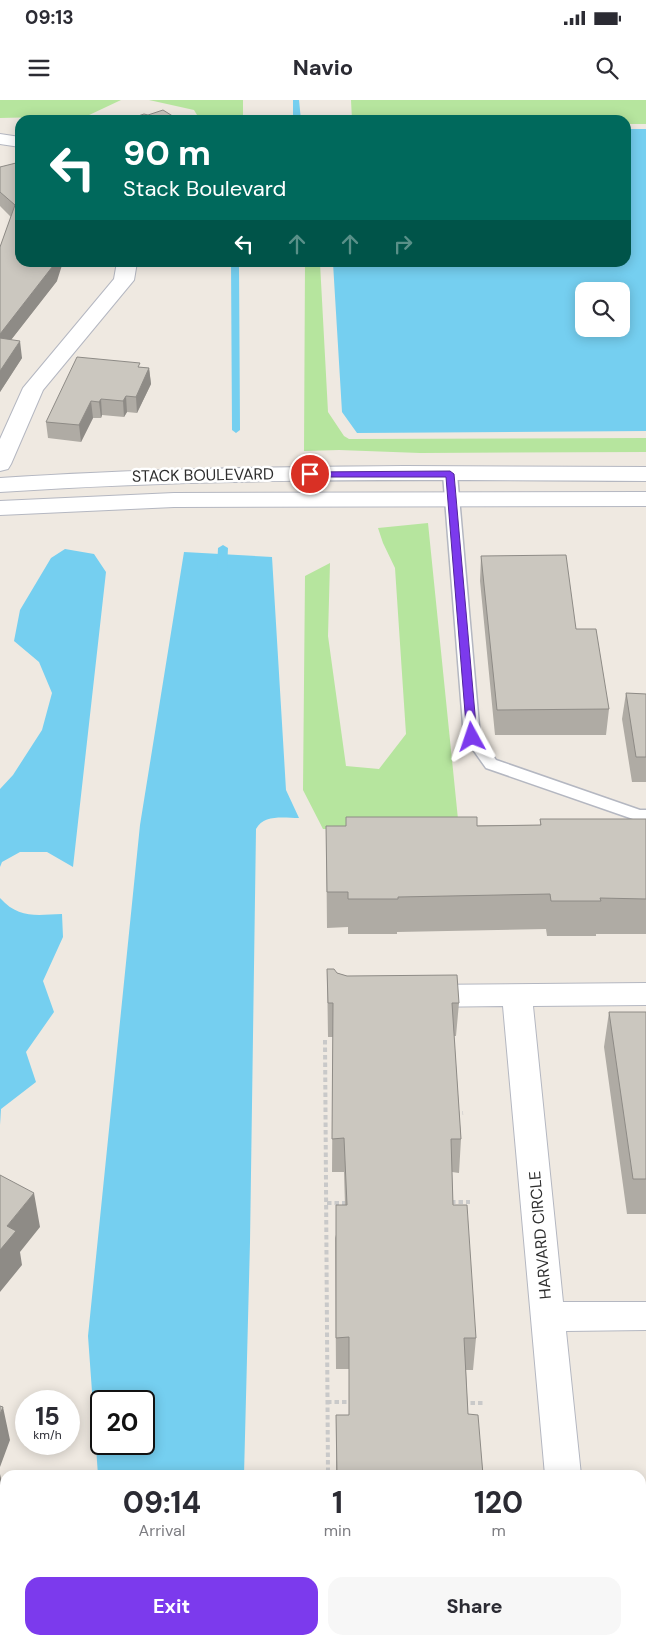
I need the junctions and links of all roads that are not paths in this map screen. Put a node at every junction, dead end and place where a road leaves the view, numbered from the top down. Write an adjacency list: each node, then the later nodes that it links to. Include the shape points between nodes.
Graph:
1 (0, 139): 2 (street)
2 (15, 141)
3 (126, 267): 4 (street, via 124,280 33,388)
4 (0, 464)
5 (450, 474): 6 (street, STACK BOULEVARD); 7 (street, STACK BOULEVARD, via 191,474); 9 (lane)
6 (646, 474)
7 (0, 485)
8 (646, 499): 9 (street, STACK BOULEVARD)
9 (453, 500): 10 (street, STACK BOULEVARD, via 174,500); 11 (lane, via 472,737 491,764)
10 (0, 508)
11 (646, 815)
12 (646, 994): 13 (street)
13 (517, 995): 14 (street); 16 (street, HARVARD CIRCLE)
14 (397, 996)
15 (646, 1316): 16 (street)
16 (548, 1317): 17 (street, HARVARD CIRCLE)
17 (562, 1470)

